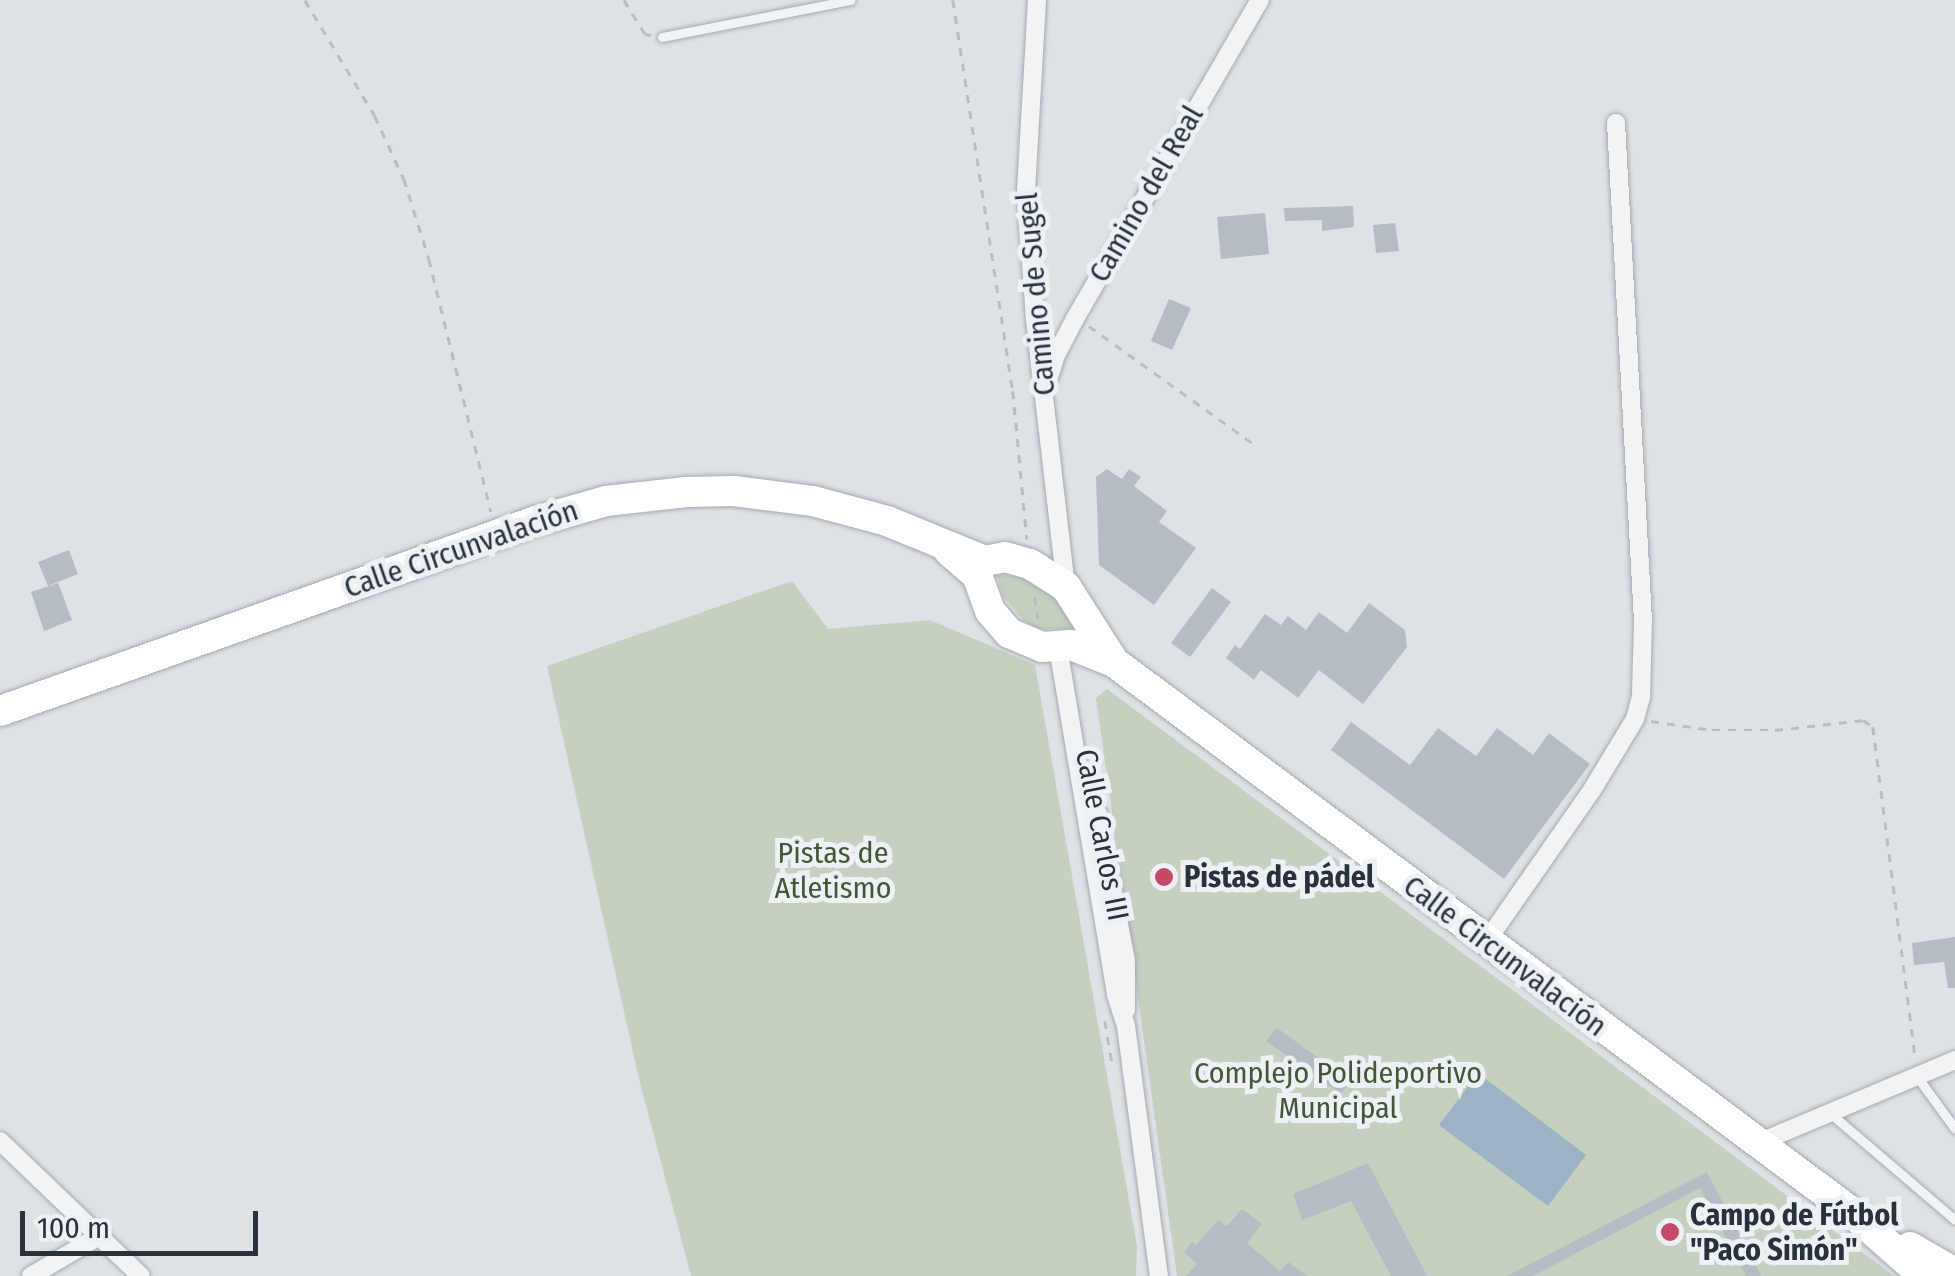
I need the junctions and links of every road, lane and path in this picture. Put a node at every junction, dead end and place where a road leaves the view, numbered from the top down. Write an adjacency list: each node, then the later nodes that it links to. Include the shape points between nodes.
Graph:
1 (304, 0): 11 (path, via 375,116 404,179)
2 (624, 0): 6 (path, via 645,34)
3 (850, 0): 6 (lane)
4 (1037, 0): 9 (street, Camino de Sugel, via 1026,188)
5 (1260, 0): 8 (street, Camino del Real)
6 (662, 37)
7 (1616, 124): 16 (street, via 1644,639)
8 (1076, 317): 9 (street, Camino del Real); 10 (path)
9 (1044, 393): 13 (street, Camino de Sugel)
10 (1254, 444)
11 (496, 535): 12 (main road, Calle Circunvalación, via 606,501 709,491 824,504 934,540); 15 (main road, Calle Circunvalación)
12 (981, 568): 13 (main road, via 1005,557); 14 (main road, Calle Circunvalación, via 990,611 1009,632 1026,643)
13 (1066, 587): 14 (main road)
14 (1070, 640): 17 (main road, Calle Circunvalación, via 1114,662); 30 (street, Calle Carlos III)
15 (0, 711)
16 (1635, 719): 17 (street); 19 (path, via 1712,730 1863,720 1874,727)
17 (1486, 942): 23 (main road, Calle Circunvalación)
18 (1955, 1060): 19 (street)
19 (1918, 1078): 20 (street); 21 (lane)
20 (1831, 1114): 23 (street); 25 (lane)
21 (1955, 1129)
22 (0, 1141): 26 (street)
23 (1758, 1143): 24 (main road, Calle Circunvalación)
24 (1850, 1211): 27 (main road, Calle Circunvalación); 31 (main road, Calle Circunvalación)
25 (1955, 1220)
26 (101, 1236): 28 (street); 29 (street)
27 (1955, 1272)
28 (31, 1276)
29 (141, 1276)
30 (1156, 1276)
31 (1924, 1276)

